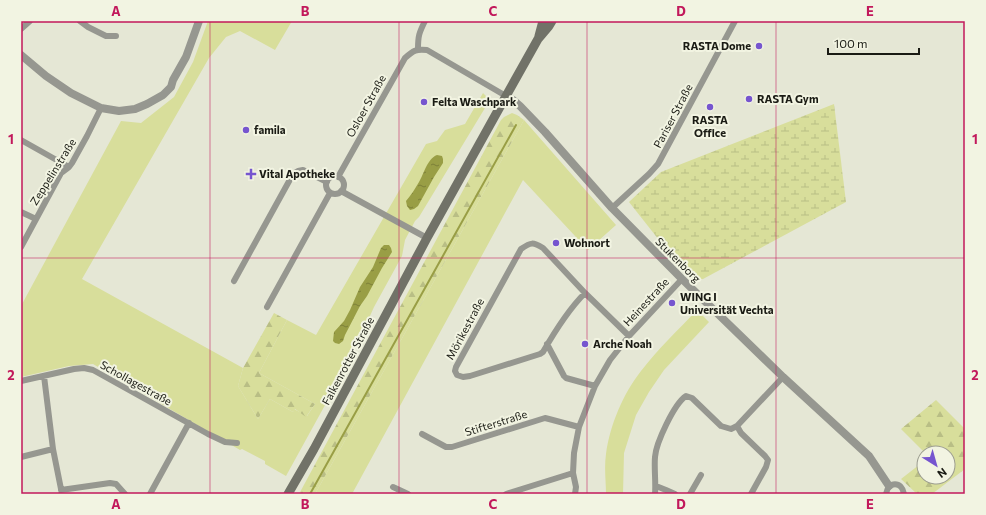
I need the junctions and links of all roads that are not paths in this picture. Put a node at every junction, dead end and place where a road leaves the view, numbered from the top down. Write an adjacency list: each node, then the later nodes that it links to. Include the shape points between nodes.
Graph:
1 (30, 21): 8 (street)
2 (80, 21): 9 (street, via 106,36)
3 (199, 21): 14 (street, via 186,57 165,94 134,108 120,111)
4 (425, 21): 11 (street, via 419,32)
5 (543, 21): 10 (main road, Falkenrotter Straße)
6 (552, 21): 10 (main road, Falkenrotter Straße)
7 (735, 21): 21 (street, Pariser Straße, via 658,164)
8 (21, 29)
9 (116, 36)
10 (538, 39): 13 (main road, Falkenrotter Straße)
11 (418, 49): 13 (street, via 428,50); 17 (street, Osloer Straße, via 405,58)
12 (21, 55): 14 (street, via 71,93)
13 (506, 96): 21 (street, Stukenborg, via 520,106 545,132); 24 (main road, Falkenrotter Straße)
14 (102, 108): 16 (street, Zeppelinstraße)
15 (21, 140): 16 (street)
16 (69, 167): 23 (street, Zeppelinstraße, via 62,173)
17 (338, 177): 18 (street, via 332,177); 19 (street, via 343,182)
18 (327, 182): 20 (street); 27 (street, via 303,170 293,174)
19 (341, 191): 20 (street, via 338,194); 24 (street)
20 (330, 193): 29 (street)
21 (612, 208): 26 (street, Stukenborg)
22 (21, 212): 23 (street)
23 (36, 219): 25 (street, Zeppelinstraße)
24 (427, 238): 51 (main road, Falkenrotter Straße)
25 (21, 247)
26 (682, 279): 30 (street, Heinestraße); 33 (street, Stukenborg)
27 (234, 281)
28 (585, 293): 30 (street, Mörikestraße); 31 (street, Mörikestraße, via 563,319); 31 (street, Mörikestraße, via 543,248 529,243 521,249 455,371 463,377 470,376 536,355 542,352)
29 (267, 306)
30 (628, 336): 35 (street, Heinestraße)
31 (547, 344): 35 (street, via 566,378)
32 (44, 376): 34 (street, Schollagestraße); 36 (street, Schollagestraße, via 74,369 93,370); 41 (street)
33 (783, 376): 37 (street); 47 (street, Stukenborg, via 869,456)
34 (21, 381)
35 (595, 386): 38 (street, Heinestraße)
36 (189, 423): 40 (street, Schollagestraße, via 225,442); 50 (street)
37 (737, 426): 45 (street, via 731,429 721,426 692,398 686,396 666,425 655,455); 58 (street, via 768,460)
38 (579, 427): 39 (street, Stifterstraße, via 545,418 452,447 446,447); 43 (street, Heinestraße)
39 (422, 434)
40 (237, 443)
41 (54, 449): 42 (street); 48 (street)
42 (21, 457)
43 (573, 473): 53 (street); 54 (street, Heinestraße)
44 (701, 475): 57 (street)
45 (656, 486): 55 (street); 56 (street)
46 (393, 487): 52 (street)
47 (888, 490): 59 (street, Stukenborg, via 893,484 897,484 901,486)
48 (61, 492): 49 (street, via 110,483 116,484)
49 (126, 494)
50 (150, 494)
51 (288, 494)
52 (408, 494)
53 (506, 494)
54 (575, 494)
55 (655, 494)
56 (675, 494)
57 (690, 494)
58 (751, 494)
59 (904, 494)

